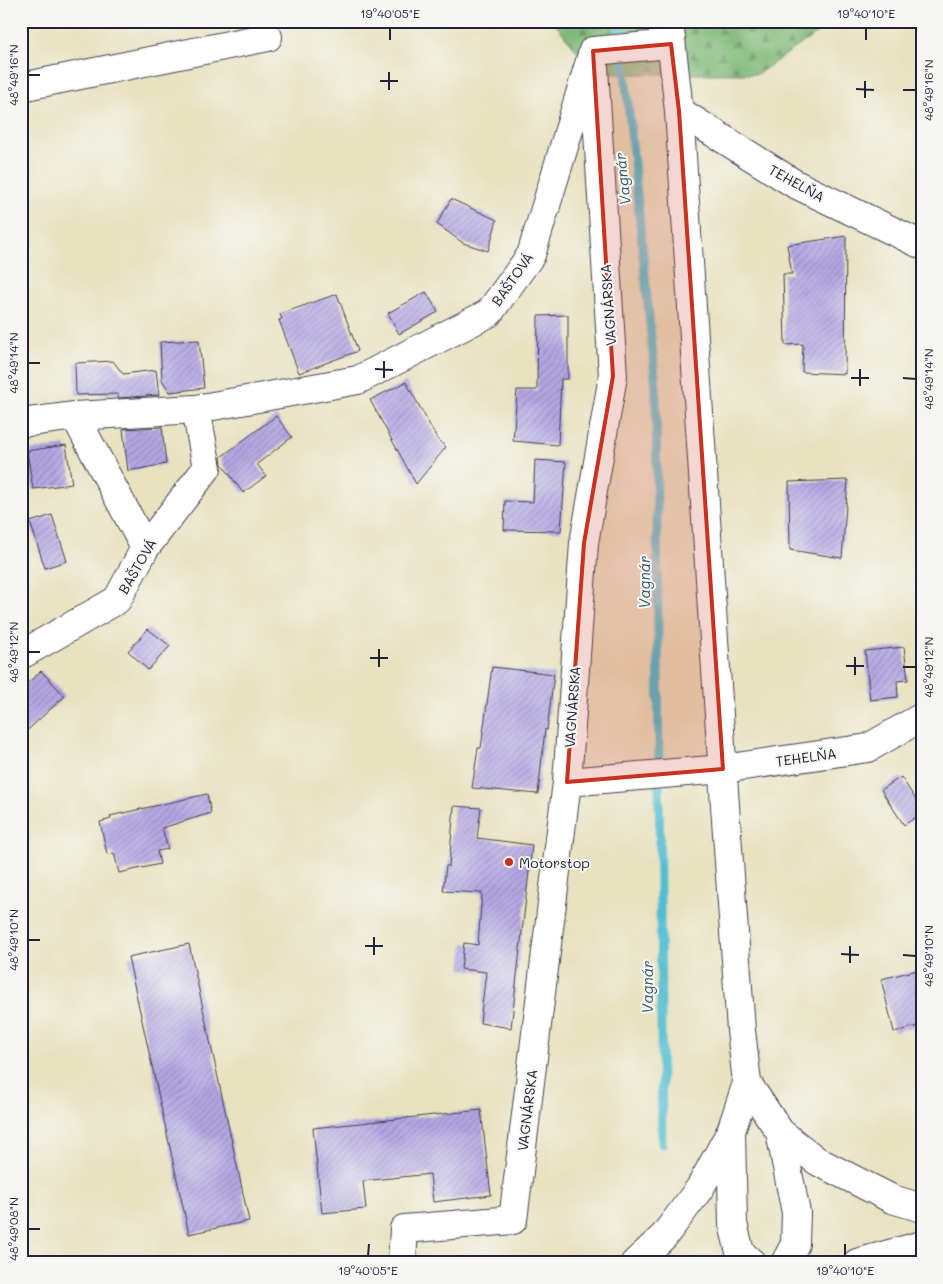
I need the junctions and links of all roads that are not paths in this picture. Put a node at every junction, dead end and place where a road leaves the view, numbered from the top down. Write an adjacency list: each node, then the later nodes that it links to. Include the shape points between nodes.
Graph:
1 (670, 33): 3 (street, via 643,47); 5 (street)
2 (268, 37): 4 (street)
3 (604, 50): 7 (street, BAŠTOVÁ, via 531,255 488,313 358,380); 14 (street, VAGNÁRSKA, via 613,376 584,543)
4 (21, 87)
5 (679, 111): 6 (street, TEHELŇA, via 794,184); 13 (street)
6 (922, 246)
7 (196, 409): 8 (street, BAŠTOVÁ); 10 (street, BAŠTOVÁ, via 207,468)
8 (75, 416): 9 (street, BAŠTOVÁ); 10 (street)
9 (21, 423)
10 (145, 548): 11 (street, BAŠTOVÁ, via 117,600)
11 (21, 655)
12 (922, 717): 13 (street, TEHELŇA, via 868,748)
13 (723, 769): 14 (street, TEHELŇA); 15 (street)
14 (567, 782): 20 (street, VAGNÁRSKA, via 513,1220 404,1229)
15 (747, 1083): 16 (street); 17 (street)
16 (731, 1131): 21 (street, via 695,1195 664,1236); 22 (street, via 732,1224 740,1252)
17 (780, 1132): 18 (street, via 817,1161 892,1200); 23 (street, via 796,1213 795,1244)
18 (922, 1208)
19 (922, 1245): 24 (street)
20 (402, 1263)
21 (635, 1263)
22 (752, 1263)
23 (785, 1263)
24 (857, 1263)

